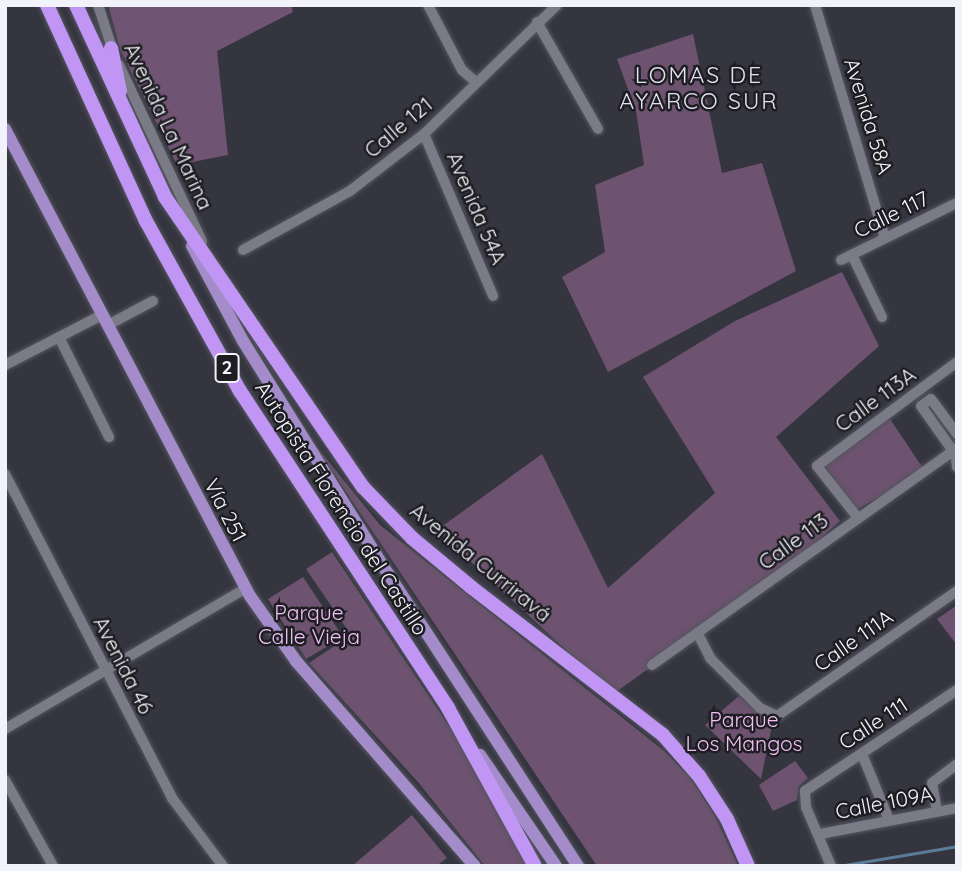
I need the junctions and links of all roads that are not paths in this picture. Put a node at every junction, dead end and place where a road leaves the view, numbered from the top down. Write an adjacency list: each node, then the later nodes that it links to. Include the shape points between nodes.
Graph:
1 (47, 5): 40 (highway, Autopista Florencio del Castillo / 2, via 146,221 240,391)
2 (76, 5): 10 (highway, Autopista Florencio del Castillo)
3 (98, 5): 8 (street, Avenida La Marina)
4 (428, 5): 9 (street, via 463,70)
5 (557, 5): 7 (street, Calle 121)
6 (815, 5): 16 (street, Avenida 58A)
7 (537, 22): 9 (street, Calle 121); 12 (street)
8 (111, 48): 10 (highway); 20 (street, Avenida La Marina)
9 (476, 82): 13 (street, Calle 121)
10 (127, 120): 14 (highway, Autopista Florencio del Castillo)
11 (5, 129): 24 (main road, Vía 251)
12 (598, 129)
13 (424, 134): 17 (street, Calle 121, via 350,191); 21 (street, Avenida 54A)
14 (165, 197): 20 (highway, Avenida Curriravá); 54 (main road, Autopista Florencio del Castillo, via 243,341)
15 (957, 204): 16 (street, Calle 117)
16 (885, 237): 18 (street, Calle 117)
17 (243, 250)
18 (852, 254): 19 (street, Calle 117); 23 (street)
19 (841, 260)
20 (211, 261): 55 (highway, Avenida Curriravá, via 363,487 412,538 471,587 663,735 699,776 727,819)
21 (493, 296)
22 (153, 301): 24 (street)
23 (882, 317)
24 (105, 320): 25 (street); 34 (main road, Vía 251)
25 (59, 337): 27 (street); 29 (street)
26 (957, 362): 33 (street, Calle 113A, via 817,466)
27 (5, 365)
28 (957, 434): 30 (street, via 931,399 921,406)
29 (109, 437)
30 (955, 449): 31 (street); 33 (street, Calle 113)
31 (957, 467)
32 (5, 474): 38 (street, Avenida 46)
33 (858, 518): 36 (street, Calle 113)
34 (245, 589): 38 (street); 51 (main road, Vía 251, via 296,661)
35 (957, 591): 36 (street, Calle 111A, via 778,716 770,715 710,658)
36 (698, 634): 37 (street, Calle 113)
37 (652, 665)
38 (104, 668): 41 (street); 50 (street, Avenida 46, via 172,798)
39 (957, 690): 42 (street, Calle 111)
40 (448, 708): 52 (highway, 2); 53 (main road, Autopista Florencio del Castillo)
41 (5, 729)
42 (862, 754): 47 (street); 48 (street, Calle 111, via 809,787 804,799)
43 (957, 764): 46 (street, via 932,783)
44 (5, 780): 49 (street)
45 (957, 808): 46 (street, Calle 109A)
46 (937, 811): 47 (street, Calle 109A)
47 (889, 820): 48 (street, Calle 109A)
48 (820, 834): 56 (street)
49 (53, 866)
50 (223, 866)
51 (475, 866)
52 (535, 866)
53 (556, 866)
54 (578, 866)
55 (748, 866)
56 (831, 866)

